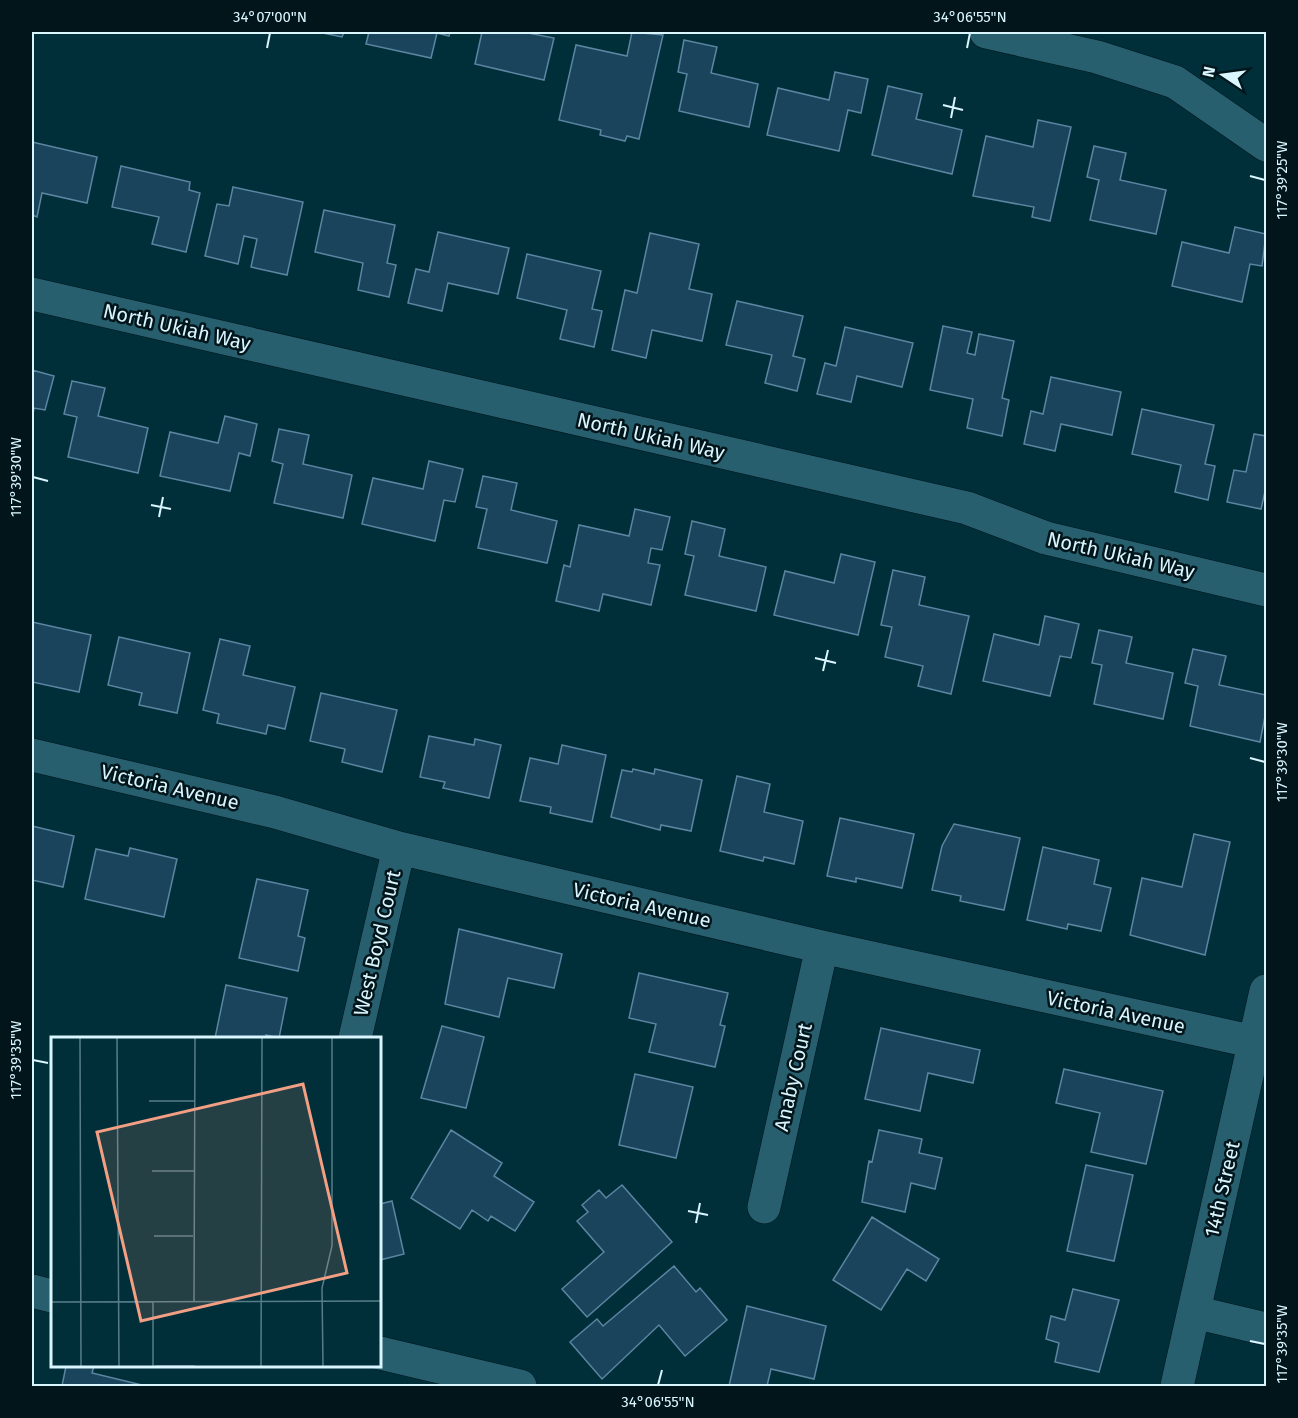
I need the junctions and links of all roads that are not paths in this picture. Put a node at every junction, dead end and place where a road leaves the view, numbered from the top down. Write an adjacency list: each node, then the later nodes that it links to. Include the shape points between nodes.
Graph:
1 (986, 32): 2 (street, via 1097,57 1174,82)
2 (1266, 145)
3 (32, 294): 4 (street, North Ukiah Way, via 967,508 1046,538)
4 (1266, 590)
5 (32, 755): 6 (street, Victoria Avenue, via 275,812)
6 (399, 848): 7 (street, Victoria Avenue); 9 (street, West Boyd Court)
7 (822, 947): 10 (street, Victoria Avenue); 11 (street, Anaby Court)
8 (1266, 991): 10 (street, 14th Street)
9 (355, 1037)
10 (1255, 1042): 14 (street, 14th Street)
11 (764, 1207)
12 (32, 1291): 13 (street)
13 (51, 1296)
14 (1194, 1312): 15 (street); 18 (street, 14th Street)
15 (1266, 1329)
16 (381, 1353): 17 (street)
17 (520, 1386)
18 (1177, 1386)

